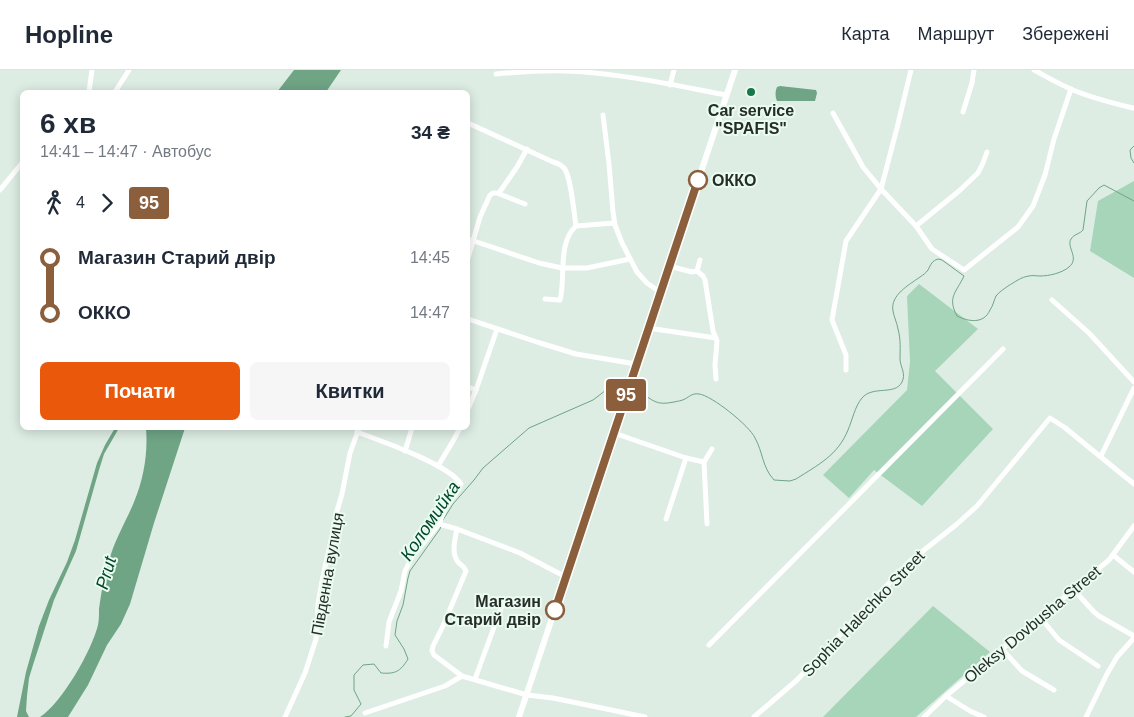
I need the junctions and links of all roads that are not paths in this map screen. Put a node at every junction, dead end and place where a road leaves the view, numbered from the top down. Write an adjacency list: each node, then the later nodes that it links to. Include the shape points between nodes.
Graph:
1 (92, 70): 13 (street)
2 (129, 70): 14 (street)
3 (623, 70): 10 (street)
4 (674, 70): 11 (street)
5 (734, 70): 15 (main road)
6 (911, 70): 24 (street)
7 (974, 70): 17 (street)
8 (1034, 70): 12 (street)
9 (496, 74): 10 (street, via 560,70)
10 (622, 76): 11 (street)
11 (670, 85): 15 (street)
12 (1071, 89): 16 (street); 30 (street, via 1045,175 1033,206 1018,227 964,270 932,248)
13 (89, 90)
14 (116, 90)
15 (726, 95): 34 (main road)
16 (1133, 108)
17 (963, 112)
18 (833, 113): 24 (street, via 863,167)
19 (603, 116): 28 (street)
20 (470, 123): 21 (street)
21 (527, 149): 26 (street); 29 (street, via 565,169)
22 (986, 152): 30 (street, via 978,173)
23 (20, 165): 25 (street)
24 (881, 189): 30 (street); 46 (street, via 846,241 832,320 846,355)
25 (0, 190)
26 (499, 193): 27 (street); 31 (street, via 493,193 488,199)
27 (525, 204)
28 (614, 223): 29 (street); 32 (street)
29 (576, 226): 35 (street, via 566,242)
30 (916, 226)
31 (470, 240): 35 (street)
32 (630, 259): 35 (street, via 587,268); 37 (street, via 643,280)
33 (700, 260): 36 (street)
34 (669, 266): 36 (street); 37 (main road)
35 (562, 268): 38 (street, via 560,300)
36 (697, 271): 43 (street, via 705,280)
37 (660, 292): 41 (main road)
38 (545, 299)
39 (1052, 300): 48 (street, via 1089,333)
40 (470, 320): 42 (street)
41 (648, 328): 43 (street); 45 (main road)
42 (496, 329): 45 (street, via 576,354); 51 (street)
43 (716, 338): 47 (street)
44 (1004, 349): 76 (street)
45 (636, 364): 56 (main road)
46 (846, 370)
47 (716, 379)
48 (1134, 382)
49 (470, 388): 51 (street)
50 (1134, 388): 59 (street)
51 (476, 390): 52 (street)
52 (470, 404)
53 (358, 430): 58 (street); 87 (street, Південна вулиця, via 323,576 316,639)
54 (411, 430): 58 (street)
55 (459, 430): 62 (street)
56 (614, 433): 60 (street); 71 (main road)
57 (712, 449): 61 (street)
58 (405, 451): 62 (street)
59 (1101, 456): 63 (street); 90 (street, Sophia Halechko Street, via 1050,418 977,506 909,562 797,680)
60 (686, 458): 61 (street); 64 (street)
61 (704, 462): 66 (street)
62 (438, 466): 65 (street, via 461,484 445,508)
63 (1134, 484)
64 (666, 519)
65 (441, 524): 68 (street); 77 (street, via 405,571 389,622)
66 (707, 524)
67 (1134, 526): 69 (street, Oleksy Dovbusha Street)
68 (457, 529): 71 (street, via 520,553); 80 (street, via 456,558 466,571 432,650 435,656)
69 (1113, 556): 70 (street); 72 (street, Oleksy Dovbusha Street)
70 (1134, 572)
71 (566, 577): 83 (main road)
72 (1074, 590): 74 (street, Oleksy Dovbusha Street); 75 (street, via 1099,616)
73 (504, 600): 81 (street)
74 (1040, 617): 78 (street, Oleksy Dovbusha Street); 79 (street, via 1059,640)
75 (1134, 637): 94 (street, via 1117,656)
76 (709, 645)
77 (386, 646)
78 (1002, 649): 82 (street, via 1022,671); 84 (street, Oleksy Dovbusha Street)
79 (1098, 666)
80 (462, 676): 81 (street); 86 (street, via 445,686)
81 (476, 679): 83 (street)
82 (1054, 690)
83 (527, 694): 88 (main road); 89 (street)
84 (946, 696): 85 (street); 91 (street, Oleksy Dovbusha Street)
85 (970, 711): 92 (street); 93 (street)
86 (365, 713)
87 (285, 717)
88 (519, 717)
89 (645, 717)
90 (754, 717)
91 (924, 717)
92 (966, 717)
93 (984, 717)
94 (1086, 717)

